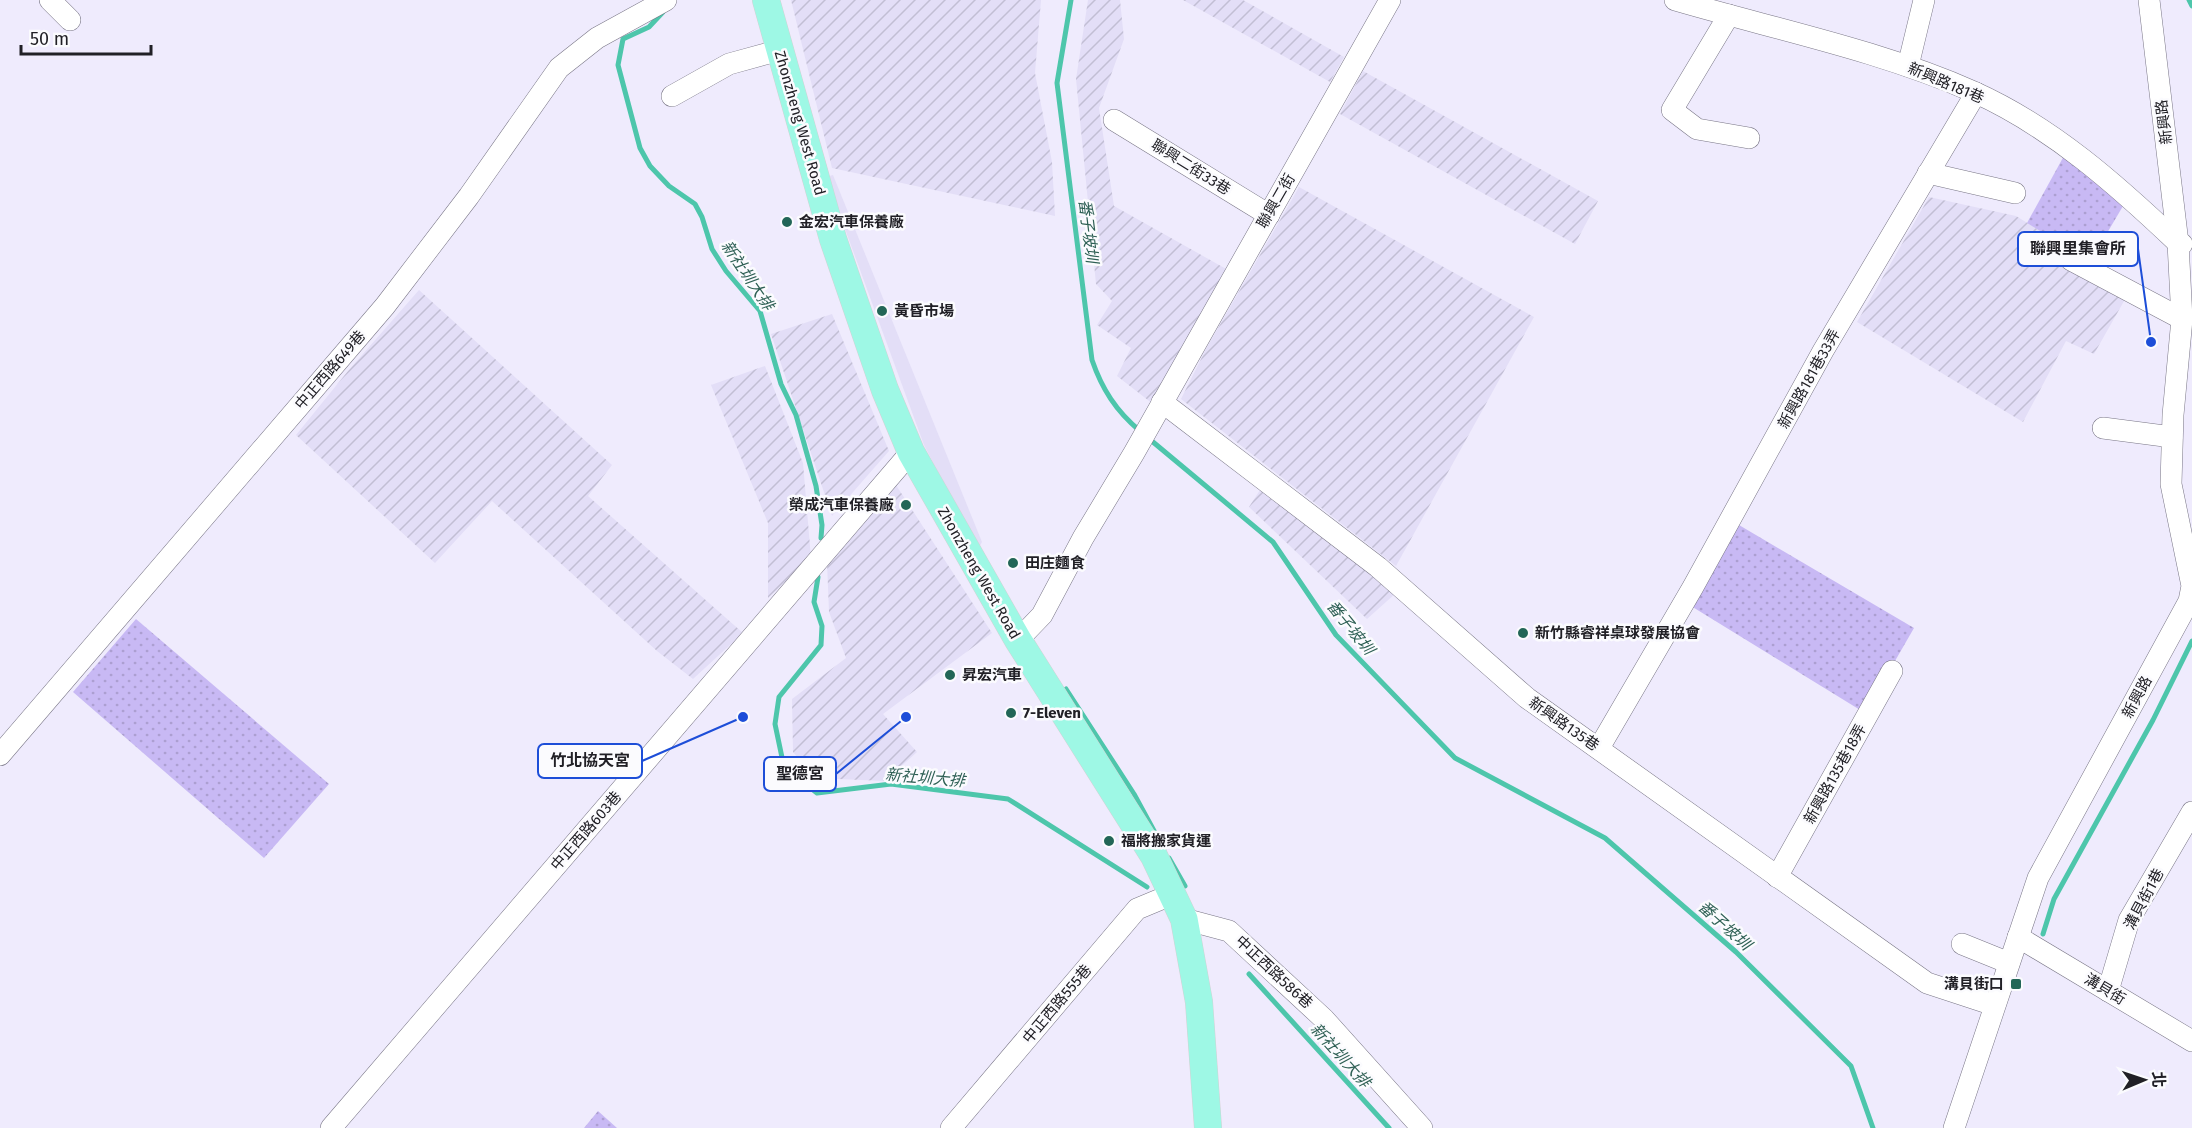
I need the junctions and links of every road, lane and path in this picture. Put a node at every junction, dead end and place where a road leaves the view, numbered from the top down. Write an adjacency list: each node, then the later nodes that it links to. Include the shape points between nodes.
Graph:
1 (50, 0): 9 (street)
2 (766, 0): 10 (main road, Zhonzheng West Road)
3 (1390, 0): 18 (street, 聯興二街)
4 (1675, 0): 8 (street, 新興路181巷)
5 (1924, 0): 11 (street)
6 (2149, 0): 19 (street, 新興路)
7 (659, 3): 29 (street, 中正西路649巷, via 597,38 559,68 385,306)
8 (1729, 15): 11 (street, 新興路181巷); 15 (street, via 1672,110 1697,129)
9 (70, 20)
10 (780, 50): 13 (street, via 729,64); 25 (main road, Zhonzheng West Road, via 833,239 885,390)
11 (1908, 66): 12 (street, 新興路181巷)
12 (1976, 93): 16 (street, 新興路181巷33弄); 19 (street, 新興路181巷, via 2060,141)
13 (672, 96)
14 (1114, 120): 18 (street, 聯興二街33巷)
15 (1749, 138)
16 (1928, 173): 17 (street); 28 (street, 新興路181巷33弄)
17 (2015, 194)
18 (1269, 214): 22 (street, 聯興二街)
19 (2185, 244): 21 (street, 新興路)
20 (2071, 260): 21 (street)
21 (2186, 328): 24 (street, 新興路)
22 (1162, 402): 26 (street, 聯興二街, via 1042,615); 28 (street, 新興路135巷, via 1378,567 1527,698)
23 (2103, 428): 24 (street)
24 (2172, 437): 34 (street, 新興路, via 2171,484 2192,586 2189,601 2038,878)
25 (911, 452): 26 (main road, Zhonzheng West Road); 40 (street, 中正西路603巷)
26 (1018, 640): 32 (main road, Zhonzheng West Road, via 1135,823)
27 (1892, 671): 31 (street, 新興路135巷18弄)
28 (1599, 748): 31 (street, 新興路135巷)
29 (0, 755)
30 (2192, 812): 37 (street, 溝貝街1巷, via 2129,920)
31 (1777, 877): 38 (street, 新興路135巷, via 1927,983)
32 (1173, 894): 33 (main road, Zhonzheng West Road); 41 (street, 中正西路555巷, via 1137,909)
33 (1184, 919): 42 (main road, Zhonzheng West Road, via 1199,1002); 43 (street, 中正西路586巷, via 1229,932 1324,1019)
34 (2018, 937): 36 (street, 新興路); 37 (street, 溝貝街)
35 (1962, 944): 36 (street)
36 (2009, 963): 38 (street, 新興路)
37 (2108, 991): 39 (street, 溝貝街)
38 (1994, 1005): 44 (street, 新興路)
39 (2192, 1041)
40 (331, 1128)
41 (951, 1128)
42 (1208, 1128)
43 (1422, 1128)
44 (1954, 1128)

